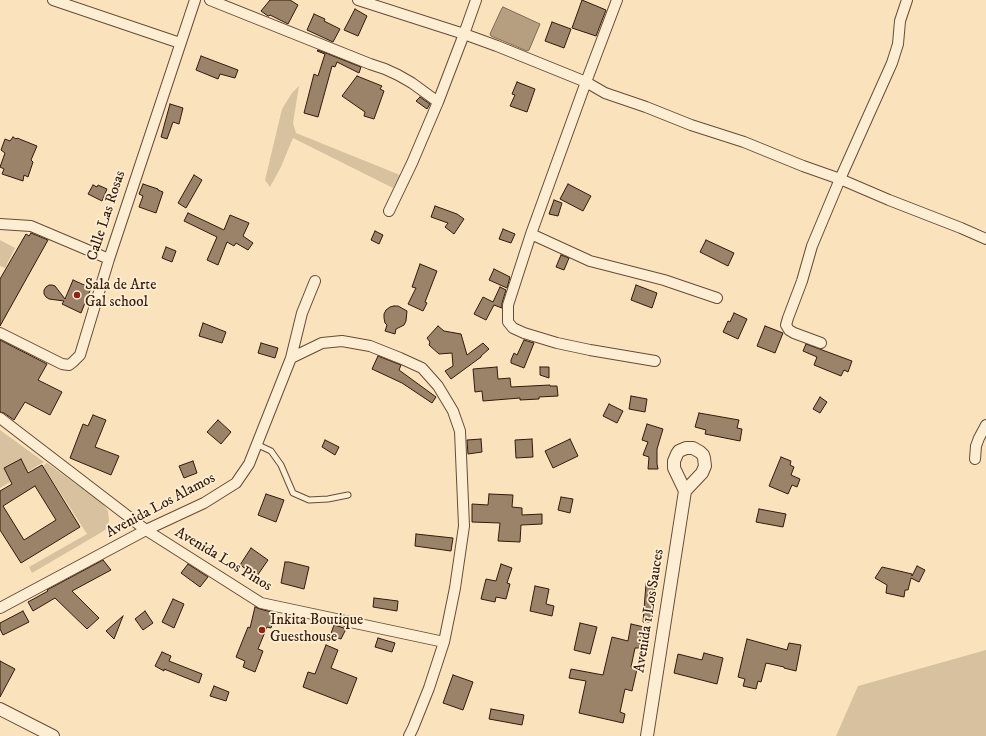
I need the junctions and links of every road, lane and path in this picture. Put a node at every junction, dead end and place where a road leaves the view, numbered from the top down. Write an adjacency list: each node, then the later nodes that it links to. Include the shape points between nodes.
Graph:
1 (53, 0): 9 (street)
2 (194, 0): 9 (street, Calle Las Rosas)
3 (210, 0): 11 (street, via 386,69 412,83)
4 (358, 0): 8 (street)
5 (476, 0): 8 (street)
6 (616, 0): 10 (street)
7 (907, 0): 12 (street, via 892,63)
8 (464, 34): 10 (street); 11 (street)
9 (180, 43): 17 (street, Calle Las Rosas)
10 (586, 82): 12 (street, via 605,93); 15 (street)
11 (438, 102): 13 (street)
12 (840, 179): 16 (street); 21 (street, via 812,246 786,326 794,333)
13 (389, 211)
14 (0, 224): 17 (street, via 31,226)
15 (531, 234): 19 (street, via 590,261 664,280); 23 (street, via 508,306 508,322 513,328 558,343)
16 (986, 239)
17 (108, 259): 20 (street, Calle Las Rosas, via 80,355 69,365 62,364)
18 (314, 281): 22 (street, Avenida Los Alamos, via 302,313)
19 (717, 298)
20 (0, 333)
21 (820, 343)
22 (291, 358): 26 (street, Avenida Los Alamos); 32 (street, via 322,343 342,341 370,346 422,368 438,386 453,411 460,431 464,526)
23 (656, 361)
24 (0, 418): 30 (street, Avenida Los Pinos)
25 (986, 425): 27 (street, via 976,446)
26 (256, 444): 29 (lane, via 271,452 293,493 309,500); 30 (street, Avenida Los Alamos, via 249,464 236,483 204,503)
27 (975, 459)
28 (685, 491): 36 (street, Avenida 1 Los Sauces)
29 (348, 495)
30 (146, 530): 31 (street, Avenida Los Alamos); 32 (street, Avenida Los Pinos, via 261,604)
31 (0, 608)
32 (444, 642): 35 (street)
33 (0, 709): 34 (street)
34 (53, 736)
35 (409, 736)
36 (647, 736)

